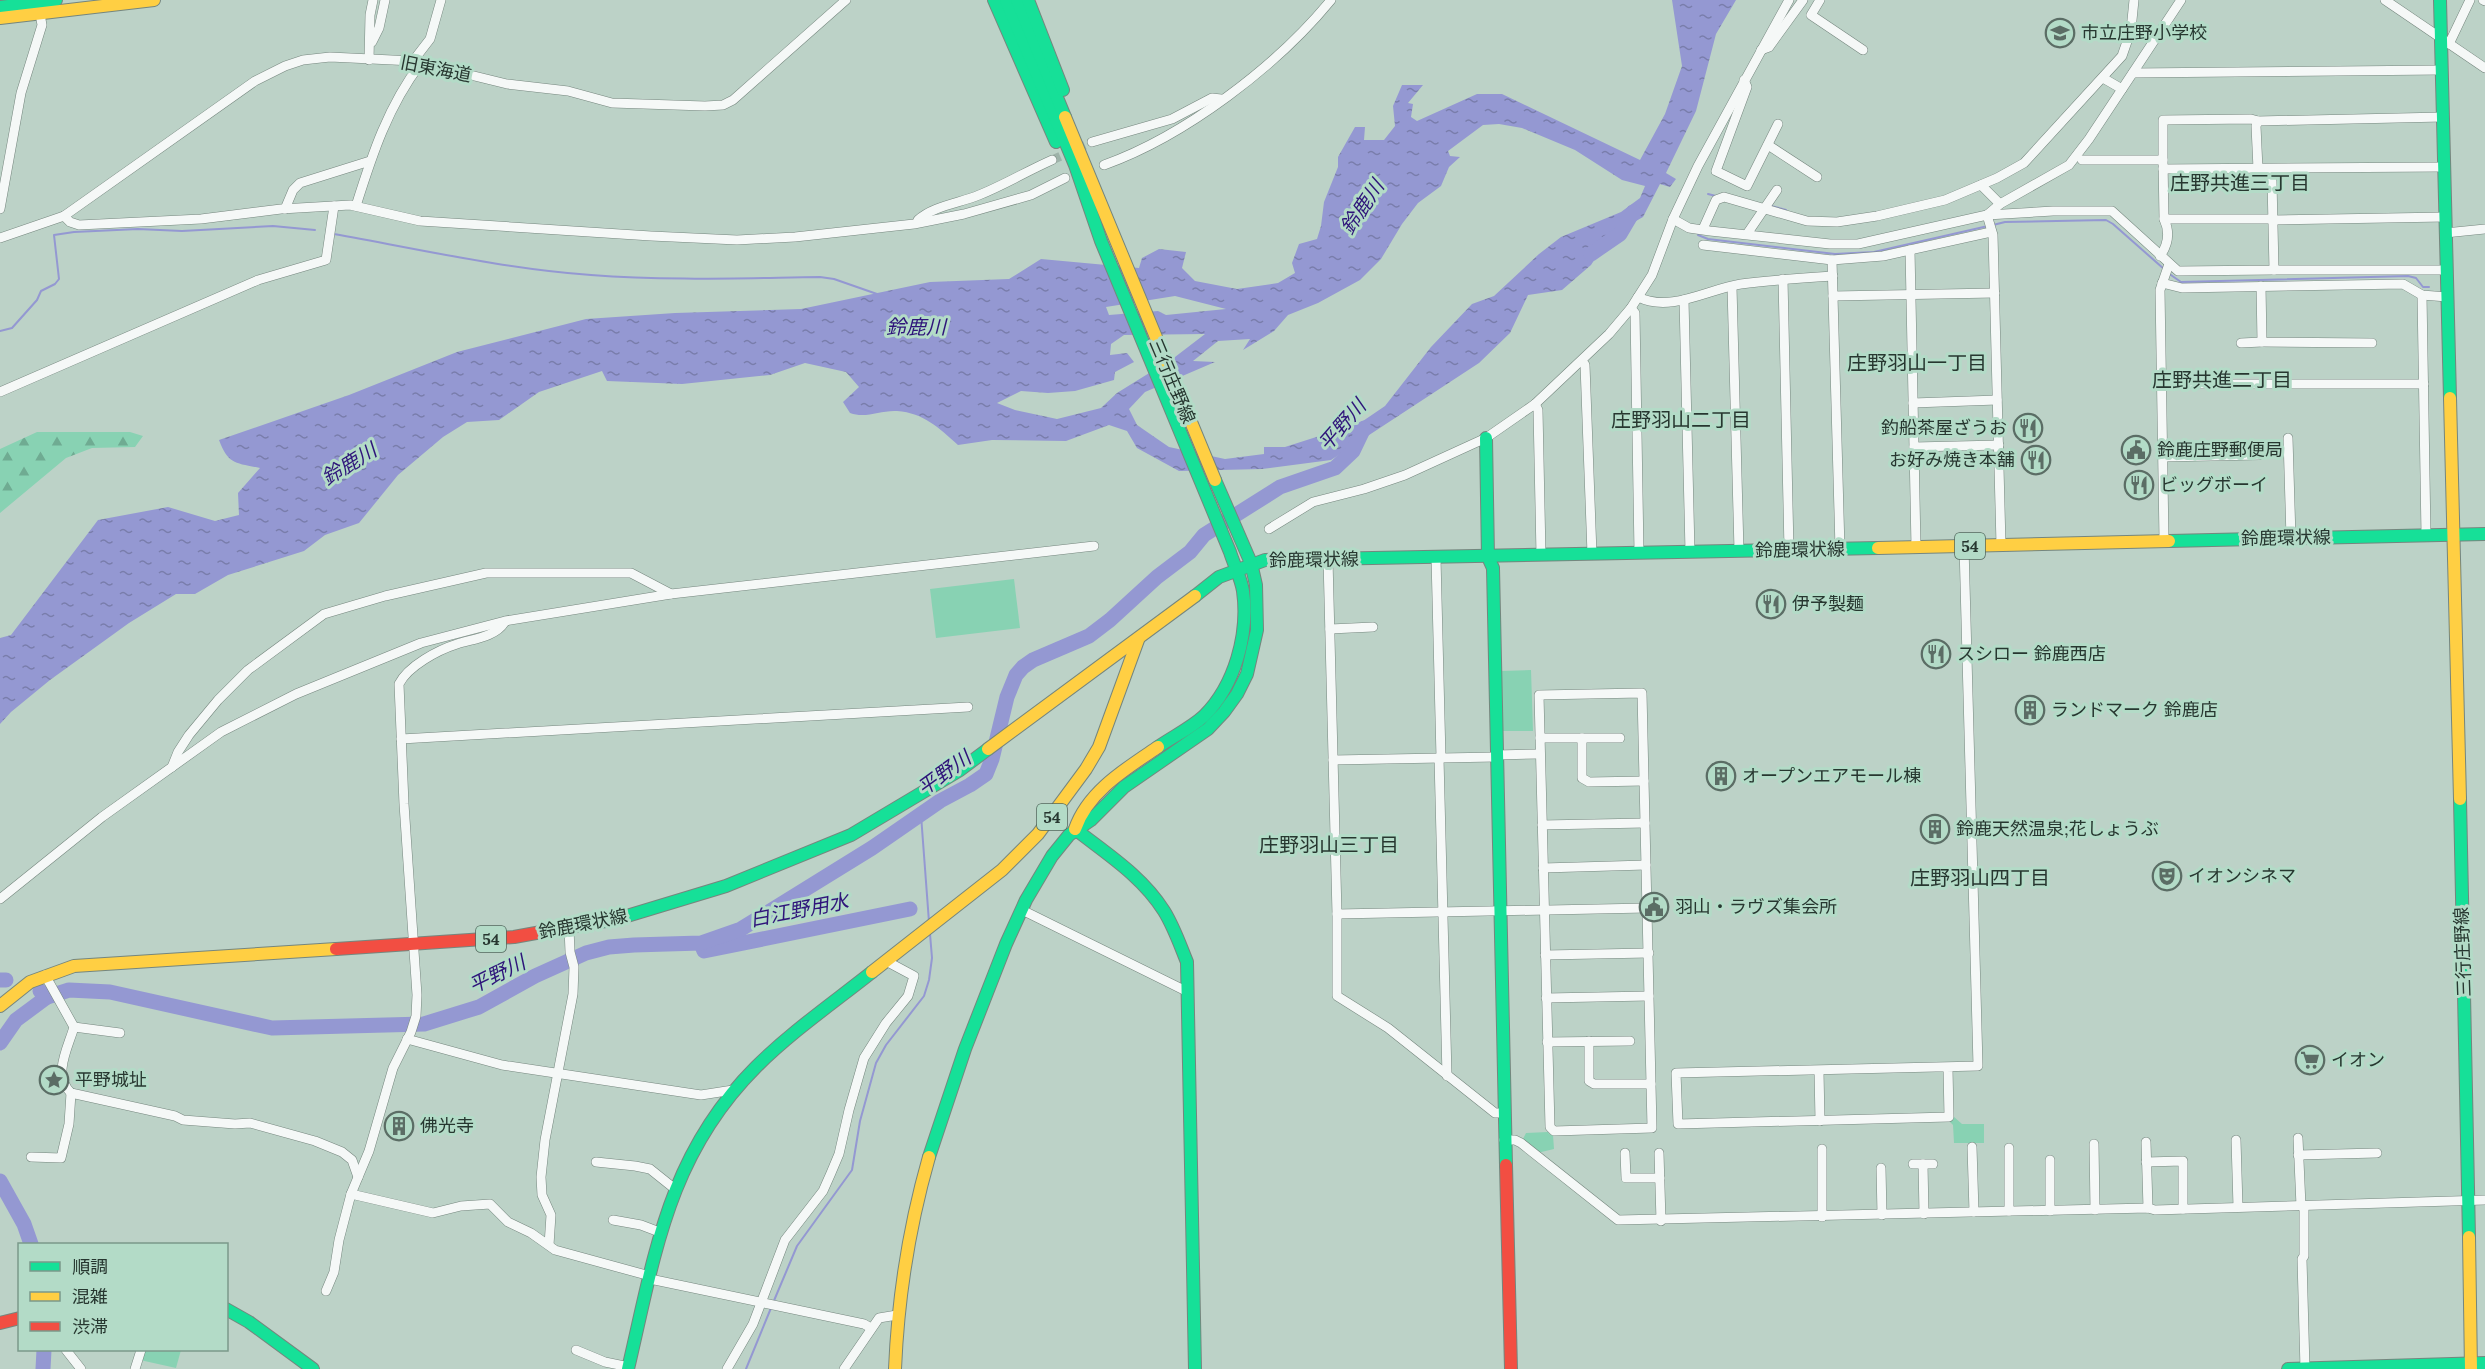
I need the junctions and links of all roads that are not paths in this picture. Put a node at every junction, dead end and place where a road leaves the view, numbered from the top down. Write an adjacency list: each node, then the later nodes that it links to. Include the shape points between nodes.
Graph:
1 (56, 0): 21 (main road)
2 (153, 0): 22 (main road)
3 (373, 0): 25 (street)
4 (380, 0): 25 (street)
5 (385, 0): 25 (street, via 379,28)
6 (441, 0): 29 (street, via 430,39)
7 (846, 0): 29 (street, 旧東海道, via 723,105 612,103 568,91 507,84)
8 (994, 0): 50 (main road, 三行庄野線)
9 (1006, 0): 35 (main road, 三行庄野線)
10 (1017, 0): 35 (main road, 三行庄野線)
11 (1028, 0): 54 (main road, 三行庄野線)
12 (1331, 0): 37 (street, via 1282,53)
13 (1789, 0): 26 (street)
14 (1803, 0): 26 (street, via 1769,47)
15 (1820, 0): 27 (street, via 1811,15)
16 (2134, 0): 33 (street, via 2126,48)
17 (2181, 0): 32 (street)
18 (2385, 0): 24 (street)
19 (2440, 0): 24 (main road, 三行庄野線)
20 (2470, 0): 24 (street)
21 (0, 7)
22 (40, 14): 23 (main road); 55 (street, via 42,25 21,93)
23 (0, 18)
24 (2445, 41): 30 (street); 31 (main road, 三行庄野線)
25 (370, 44): 28 (street)
26 (1761, 50): 34 (street)
27 (1863, 50)
28 (369, 60): 29 (street, 旧東海道); 61 (street, 旧東海道, via 317,58 266,75)
29 (417, 62): 45 (street, via 390,110)
30 (2485, 68)
31 (2442, 70): 32 (street); 38 (main road, 三行庄野線)
32 (2133, 74): 36 (street)
33 (2103, 78): 36 (street); 52 (street, via 2024,163)
34 (1744, 80): 42 (street, via 1746,87 1716,171 1748,186); 64 (street)
35 (1046, 85): 50 (main road, 三行庄野線); 54 (main road, 三行庄野線)
36 (2122, 89): 56 (street, via 2069,165)
37 (1221, 99): 41 (street, via 1212,98 1172,119); 46 (street, via 1158,140)
38 (2443, 117): 39 (street); 48 (main road, 三行庄野線)
39 (2258, 121): 47 (street, via 2163,120); 49 (street)
40 (1778, 124): 42 (street)
41 (1092, 142)
42 (1768, 145): 51 (street)
43 (1052, 160): 67 (street)
44 (2082, 160): 47 (street)
45 (370, 161): 59 (street); 60 (street, via 300,183)
46 (1104, 165)
47 (2163, 165): 49 (street); 65 (street)
48 (2444, 167): 49 (street); 63 (main road, 三行庄野線)
49 (2260, 169): 66 (street, via 2272,181)
50 (1070, 172): 67 (street, via 1041,191); 132 (main road, 三行庄野線)
51 (1817, 177)
52 (1981, 186): 56 (street); 57 (street, via 1946,200 1837,222 1808,221)
53 (1777, 190): 57 (street)
54 (1099, 196): 131 (main road, 三行庄野線, via 1145,317)
55 (0, 202)
56 (2000, 204): 62 (street)
57 (1767, 205): 68 (street, via 1724,197 1716,200); 72 (street)
58 (334, 206): 59 (street); 60 (street); 101 (street, via 326,260 258,280)
59 (356, 206): 67 (street, via 420,221 737,240)
60 (285, 209): 61 (street, via 201,219 79,225)
61 (64, 216): 73 (street, 旧東海道)
62 (1988, 217): 70 (street); 72 (street, via 1858,244); 76 (street, via 2112,210)
63 (2445, 217): 66 (street); 71 (main road, 三行庄野線)
64 (1673, 219): 68 (street, via 1689,228); 91 (street, via 1652,275)
65 (2164, 219): 66 (street); 76 (street, via 2167,247)
66 (2273, 219): 79 (street)
67 (914, 224)
68 (1703, 229): 72 (street)
69 (2485, 229): 71 (street)
70 (1991, 232): 75 (street); 87 (street)
71 (2445, 232): 80 (main road, 三行庄野線)
72 (1746, 234)
73 (0, 238)
74 (1703, 245): 77 (street)
75 (1910, 250): 77 (street, via 1874,258); 88 (street)
76 (2160, 256): 78 (street)
77 (1832, 260): 81 (street)
78 (2169, 264): 79 (street, via 2178,271); 84 (street)
79 (2274, 270): 82 (street)
80 (2447, 270): 82 (street); 92 (main road, 三行庄野線)
81 (1833, 276): 83 (street); 90 (street)
82 (2295, 278): 86 (street); 89 (street, via 2403,284)
83 (1783, 279): 85 (street); 122 (street)
84 (2162, 283): 86 (street, via 2182,288); 99 (street)
85 (1732, 286): 93 (street); 123 (street)
86 (2261, 286): 95 (street)
87 (1995, 292): 88 (street); 102 (street)
88 (1911, 294): 90 (street); 103 (street)
89 (2422, 295): 92 (street); 100 (street)
90 (1833, 296): 121 (street)
91 (1638, 297): 93 (street, via 1649,303); 94 (street)
92 (2448, 297): 114 (main road, 三行庄野線)
93 (1684, 300): 124 (street)
94 (1631, 308): 98 (street); 125 (street, via 1635,313)
95 (2262, 342): 96 (street); 97 (street)
96 (2241, 343)
97 (2372, 343)
98 (1582, 361): 104 (street); 126 (street)
99 (2162, 384): 100 (street); 110 (street)
100 (2424, 384): 113 (street)
101 (0, 392)
102 (1997, 400): 103 (street); 107 (street)
103 (1913, 403): 108 (street)
104 (1535, 404): 105 (street); 127 (street)
105 (1486, 438): 111 (street, via 1405,475 1313,502); 128 (main road)
106 (2288, 438): 115 (street)
107 (1998, 445): 108 (street); 117 (street)
108 (1914, 447): 120 (street)
109 (2259, 455): 110 (street)
110 (2163, 456): 116 (street)
111 (1269, 529)
112 (2485, 534): 114 (main road, 鈴鹿環状線 / 54)
113 (2426, 535): 114 (main road, 鈴鹿環状線 / 54); 115 (main road, 鈴鹿環状線 / 54)
114 (2452, 535): 210 (main road, 三行庄野線)
115 (2291, 538): 116 (main road, 鈴鹿環状線 / 54)
116 (2164, 540): 117 (main road, 鈴鹿環状線 / 54)
117 (2001, 545): 119 (main road, 鈴鹿環状線 / 54)
118 (1094, 546): 133 (street)
119 (1964, 546): 120 (main road, 鈴鹿環状線 / 54); 179 (street, via 1978,1066)
120 (1916, 547): 121 (main road, 鈴鹿環状線 / 54)
121 (1840, 549): 122 (main road, 鈴鹿環状線 / 54)
122 (1789, 550): 123 (main road, 鈴鹿環状線 / 54)
123 (1739, 551): 124 (main road, 鈴鹿環状線 / 54)
124 (1690, 552): 125 (main road, 鈴鹿環状線 / 54)
125 (1639, 553): 126 (main road, 鈴鹿環状線 / 54)
126 (1592, 554): 127 (main road, 鈴鹿環状線 / 54)
127 (1541, 555): 128 (main road, 鈴鹿環状線 / 54)
128 (1488, 557): 129 (main road, 鈴鹿環状線 / 54); 146 (main road, via 1492,568)
129 (1436, 558): 130 (main road, 鈴鹿環状線 / 54); 147 (street)
130 (1328, 559): 131 (main road, 鈴鹿環状線 / 54); 136 (street)
131 (1251, 563): 132 (main road, 鈴鹿環状線 / 54); 153 (main road, 三行庄野線, via 1258,587 1258,630 1249,669 1230,704 1207,730 1123,788 1089,821)
132 (1236, 569): 137 (main road, 鈴鹿環状線 / 54, via 1219,577); 153 (main road, 三行庄野線, via 1243,591 1242,634 1224,692 1196,723 1163,743 1096,795 1078,815)
133 (671, 594): 134 (street); 149 (street, via 631,573 486,573 324,614 248,670 218,700 189,735)
134 (505, 621): 144 (street, via 491,633 444,650 403,676 399,684); 149 (street, via 421,643 296,694 222,732)
135 (1373, 627): 136 (street)
136 (1330, 629): 148 (street)
137 (1138, 638): 138 (main road, 鈴鹿環状線 / 54); 139 (main road, 54)
138 (1110, 660): 139 (main road, via 1118,670); 163 (main road, 鈴鹿環状線 / 54, via 960,770 851,835 726,886 658,908)
139 (1119, 686): 167 (main road, 54, via 1099,747 1056,812 1024,850)
140 (968, 707): 144 (street)
141 (1540, 738): 142 (street); 145 (street); 150 (street, via 1539,695 1642,693)
142 (1582, 738): 143 (street); 150 (street, via 1582,778 1589,782)
143 (1620, 738)
144 (401, 739): 164 (street)
145 (1540, 754): 146 (street); 152 (street)
146 (1496, 756): 147 (street); 161 (main road)
147 (1440, 758): 148 (street); 160 (street)
148 (1333, 760): 162 (street)
149 (172, 767): 156 (street)
150 (1644, 781): 151 (street)
151 (1645, 823): 152 (street); 154 (street)
152 (1542, 825): 155 (street)
153 (1075, 829): 158 (main road, via 1053,856); 169 (main road, via 1143,885 1164,910 1187,962)
154 (1646, 865): 155 (street); 157 (street)
155 (1543, 868): 159 (street)
156 (0, 900)
157 (1647, 908): 159 (street); 165 (street)
158 (1022, 910): 169 (street); 231 (main road, via 940,1118 910,1232)
159 (1544, 911): 161 (street); 166 (street)
160 (1442, 912): 161 (street); 162 (street); 182 (street)
161 (1501, 912): 186 (main road)
162 (1337, 914): 182 (street, via 1337,996 1388,1028)
163 (569, 928): 164 (main road, 鈴鹿環状線 / 54, via 514,937); 181 (street, via 573,994)
164 (412, 944): 168 (main road, 鈴鹿環状線 / 54, via 74,966); 175 (street, via 417,995 416,1016)
165 (1648, 953): 166 (street); 170 (street)
166 (1545, 955): 171 (street)
167 (886, 961): 184 (main road, 54, via 788,1038); 229 (street, via 914,976 908,996 864,1058 839,1154 823,1191 785,1240)
168 (47, 981): 172 (main road, 鈴鹿環状線 / 54, via 30,982); 173 (street)
169 (1188, 992): 247 (main road)
170 (1649, 996): 171 (street); 183 (street)
171 (1546, 998): 178 (street)
172 (0, 1006)
173 (74, 1028): 174 (street); 185 (street, via 61,1069 63,1083)
174 (120, 1034)
175 (409, 1035): 181 (street, via 484,1061); 206 (street, via 393,1068)
176 (1589, 1041): 177 (street); 178 (street); 183 (street, via 1589,1081)
177 (1630, 1041)
178 (1547, 1042): 183 (street, via 1550,1127 1554,1131 1652,1128)
179 (1948, 1068): 180 (street); 187 (street, via 1949,1117)
180 (1819, 1071): 187 (street); 187 (street, via 1676,1073 1678,1124)
181 (558, 1073): 184 (street, via 701,1095); 226 (street, via 541,1177 542,1195 551,1215)
182 (1447, 1076): 186 (street, via 1495,1113)
183 (1651, 1084)
184 (734, 1090): 208 (main road, 54, via 693,1150)
185 (71, 1093): 200 (street, via 61,1158); 206 (street, via 183,1120 250,1122 281,1130 342,1152 352,1160)
186 (1504, 1113): 189 (main road)
187 (1820, 1121)
188 (2298, 1138): 199 (street)
189 (1504, 1140): 224 (street, via 1521,1143 1618,1220); 248 (main road)
190 (2236, 1140): 213 (street)
191 (2146, 1142): 203 (street)
192 (2094, 1144): 216 (street)
193 (1972, 1147): 219 (street)
194 (2009, 1148): 217 (street)
195 (1822, 1149): 222 (street)
196 (1625, 1153): 207 (street, via 1626,1178)
197 (1659, 1153): 207 (street)
198 (2377, 1153): 199 (street)
199 (2298, 1155): 212 (street)
200 (31, 1157)
201 (2050, 1160): 218 (street)
202 (596, 1162): 208 (street, via 650,1169)
203 (2146, 1162): 214 (street); 215 (street, via 2182,1161)
204 (1923, 1164): 220 (street)
205 (1881, 1168): 221 (street)
206 (358, 1177): 209 (street)
207 (1660, 1178): 224 (street)
208 (675, 1189): 225 (main road, 54)
209 (351, 1194): 226 (street, via 433,1213 490,1204 507,1222); 228 (street, via 334,1272)
210 (2469, 1200): 211 (street); 212 (street); 239 (main road, 三行庄野線)
211 (2485, 1200)
212 (2302, 1206): 213 (street); 250 (street)
213 (2238, 1207): 215 (street)
214 (2148, 1208): 215 (street); 216 (street)
215 (2183, 1209)
216 (2095, 1210): 218 (street)
217 (2009, 1211): 218 (street); 219 (street)
218 (2050, 1211)
219 (1974, 1212): 220 (street)
220 (1924, 1214): 221 (street)
221 (1882, 1215): 222 (street)
222 (1822, 1217): 224 (street)
223 (613, 1220): 225 (street)
224 (1661, 1221)
225 (662, 1233): 227 (main road, 54)
226 (549, 1245): 227 (street)
227 (650, 1278): 229 (street); 240 (main road, 54)
228 (326, 1291)
229 (763, 1304): 234 (street); 244 (street)
230 (228, 1311): 243 (main road)
231 (897, 1316): 234 (street, via 879,1318); 246 (main road)
232 (18, 1318): 233 (main road)
233 (0, 1323)
234 (871, 1328): 245 (street)
235 (576, 1350): 240 (street)
236 (67, 1351): 241 (street)
237 (141, 1351): 242 (street)
238 (2485, 1363): 239 (main road)
239 (2471, 1366): 250 (main road)
240 (628, 1368)
241 (81, 1369)
242 (135, 1369)
243 (313, 1369)
244 (727, 1369)
245 (846, 1369)
246 (895, 1369)
247 (1195, 1369)
248 (1511, 1369)
249 (2288, 1369): 250 (main road)
250 (2305, 1369)

